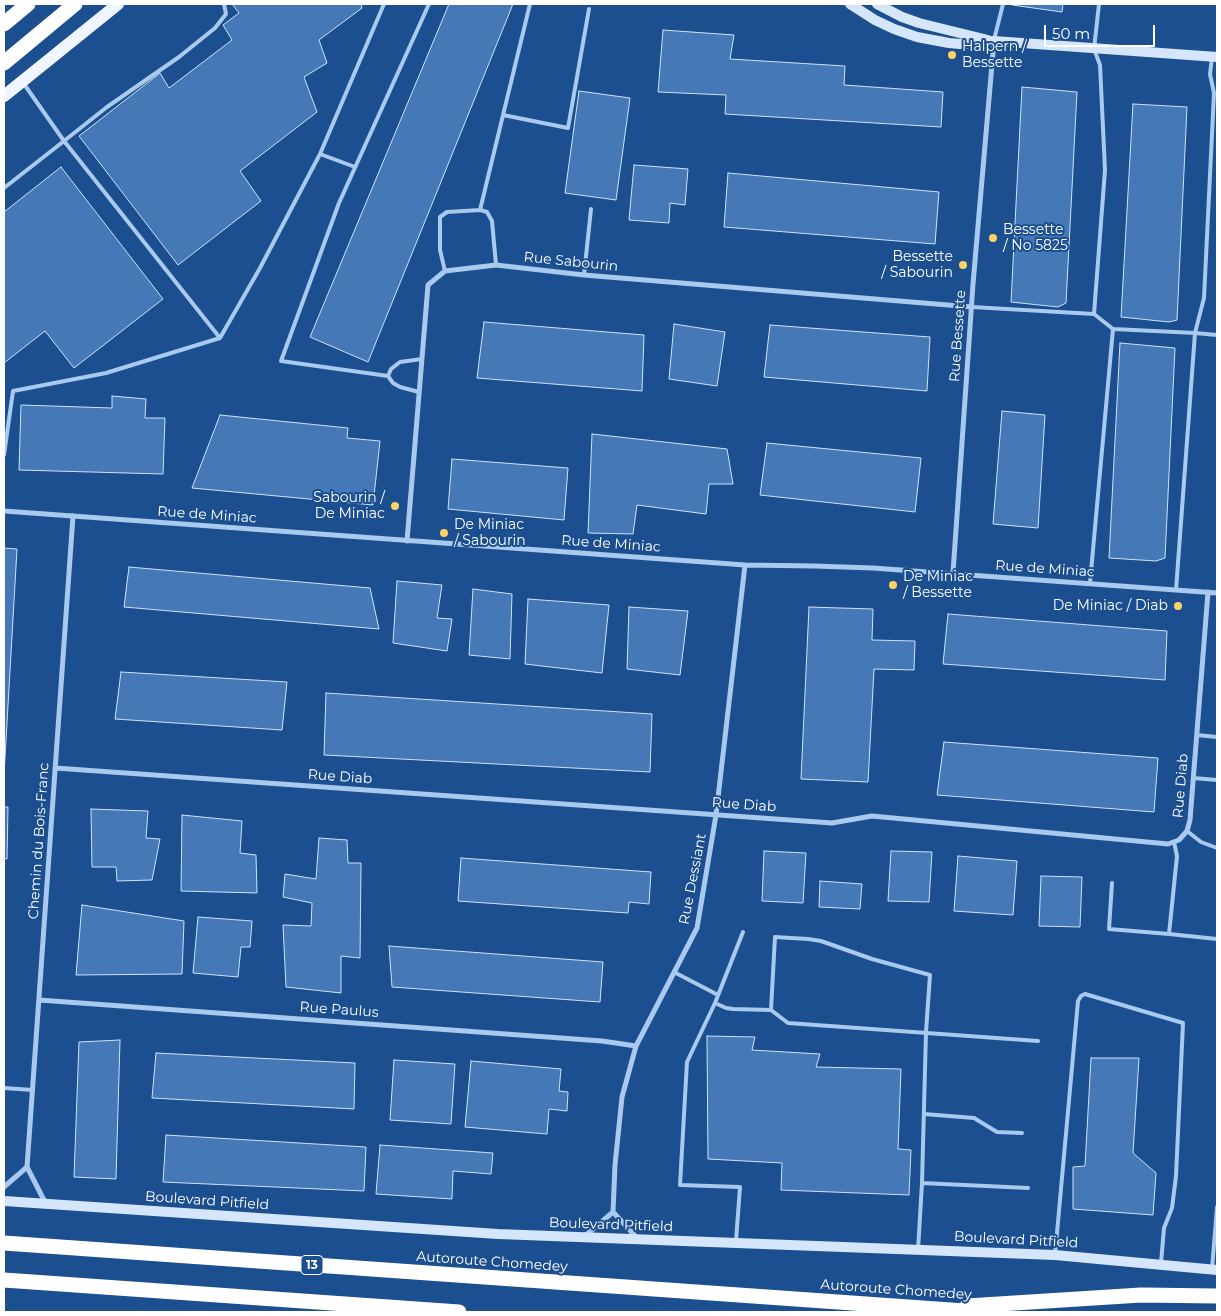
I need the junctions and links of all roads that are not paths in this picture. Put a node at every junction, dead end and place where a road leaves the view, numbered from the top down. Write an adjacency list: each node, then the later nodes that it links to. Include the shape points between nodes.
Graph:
1 (28, 4): 13 (highway)
2 (74, 4): 17 (highway)
3 (118, 4): 18 (main road)
4 (224, 4): 23 (lane, via 226,14 215,28)
5 (384, 4): 24 (lane)
6 (429, 4): 25 (lane)
7 (530, 4): 21 (lane)
8 (850, 4): 14 (main road, via 886,26 917,37 960,44)
9 (877, 4): 14 (main road, via 919,23)
10 (1003, 4): 14 (lane)
11 (1098, 4): 15 (lane)
12 (589, 9): 21 (lane, via 568,128)
13 (4, 24)
14 (994, 41): 15 (main road); 32 (street, Rue Bessette)
15 (1094, 49): 16 (main road); 33 (lane, via 1100,65 1105,170)
16 (1215, 57): 19 (lane, via 1210,74)
17 (4, 63)
18 (22, 82): 20 (main road); 23 (lane)
19 (1216, 93): 22 (lane)
20 (4, 96)
21 (503, 115): 28 (lane)
22 (1215, 129): 35 (lane, via 1204,298)
23 (64, 141): 26 (lane); 37 (lane)
24 (320, 154): 25 (lane); 37 (lane)
25 (355, 167): 39 (lane, via 281,361)
26 (4, 188)
27 (591, 209): 31 (lane)
28 (480, 210): 29 (lane, via 487,212 492,221); 30 (lane, via 447,212 440,217 440,250)
29 (496, 265): 30 (street, Rue Sabourin); 31 (street, Rue Sabourin)
30 (445, 271): 38 (street, via 428,285)
31 (584, 276): 32 (street, Rue Sabourin)
32 (972, 307): 33 (lane); 47 (street, Rue Bessette)
33 (1094, 314): 34 (lane)
34 (1113, 329): 35 (lane); 48 (lane)
35 (1195, 333): 36 (lane); 49 (lane)
36 (1217, 334)
37 (220, 338): 41 (lane, via 106,373 13,391)
38 (422, 360): 39 (lane, via 400,362 391,368); 40 (street)
39 (388, 376): 40 (lane, via 400,387)
40 (420, 392): 45 (street)
41 (4, 451): 42 (lane)
42 (4, 455)
43 (4, 511): 44 (street, Rue de Miniac)
44 (73, 516): 45 (street, Rue de Miniac); 54 (street, Chemin du Bois-Franc)
45 (407, 541): 46 (street, Rue de Miniac)
46 (745, 566): 47 (street, Rue de Miniac); 57 (street, Rue Dessiant)
47 (953, 573): 48 (street, Rue de Miniac)
48 (1090, 583): 49 (street, Rue de Miniac)
49 (1176, 590): 50 (street, Rue de Miniac)
50 (1208, 592): 51 (street, Rue de Miniac); 52 (street, Rue Diab)
51 (1217, 593)
52 (1197, 735): 53 (lane); 55 (street, Rue Diab)
53 (1217, 737)
54 (55, 768): 57 (street, Rue Diab); 67 (street, Chemin du Bois-Franc)
55 (1193, 778): 56 (lane); 58 (street, Rue Diab)
56 (1217, 780)
57 (716, 815): 59 (street, Rue Diab, via 832,823 872,816 1168,844); 65 (street, Rue Dessiant, via 696,928)
58 (1187, 831): 59 (street, Rue Diab); 60 (lane, via 1201,842)
59 (1174, 842): 63 (lane, via 1177,856)
60 (1217, 848)
61 (1112, 883): 63 (lane, via 1109,929)
62 (743, 932): 66 (lane)
63 (1169, 934): 64 (lane)
64 (1217, 939)
65 (674, 972): 66 (lane); 72 (street, Rue Dessiant)
66 (718, 995): 68 (lane)
67 (39, 1000): 72 (street, Rue Paulus); 74 (street, Chemin du Bois-Franc)
68 (715, 1004): 69 (lane, via 733,1009); 88 (lane, via 686,1067 680,1185 740,1187)
69 (771, 1010): 70 (lane, via 788,1023); 70 (lane, via 775,937 808,939 930,975)
70 (926, 1032): 71 (lane); 75 (lane)
71 (1038, 1041)
72 (636, 1046): 84 (street, Rue Dessiant, via 625,1080 618,1119)
73 (4, 1088): 74 (lane)
74 (33, 1090): 77 (street, Chemin du Bois-Franc)
75 (924, 1114): 76 (lane, via 974,1118 997,1132); 78 (lane)
76 (1022, 1133)
77 (27, 1167): 79 (street); 82 (street)
78 (922, 1183): 80 (lane); 89 (lane)
79 (4, 1187)
80 (1028, 1188)
81 (4, 1200): 82 (main road, Boulevard Pitfield)
82 (46, 1204): 85 (main road, Boulevard Pitfield)
83 (1217, 1207): 92 (lane)
84 (613, 1212): 85 (street); 86 (street)
85 (583, 1238): 86 (main road, Boulevard Pitfield)
86 (638, 1240): 88 (main road, Boulevard Pitfield)
87 (4, 1243): 95 (highway, Autoroute Chomedey / 13)
88 (736, 1243): 89 (main road, Boulevard Pitfield)
89 (918, 1250): 90 (main road, Boulevard Pitfield)
90 (1055, 1255): 91 (main road, Boulevard Pitfield); 91 (lane, via 1078,1000 1085,994 1184,1023 1176,1176 1172,1208 1164,1228)
91 (1161, 1264): 92 (main road, Boulevard Pitfield)
92 (1214, 1270)
93 (4, 1280): 96 (highway)
94 (1217, 1296): 95 (highway, via 1141,1295)
95 (927, 1309): 97 (highway, Autoroute Chomedey / 13)
96 (459, 1312)
97 (979, 1312)

